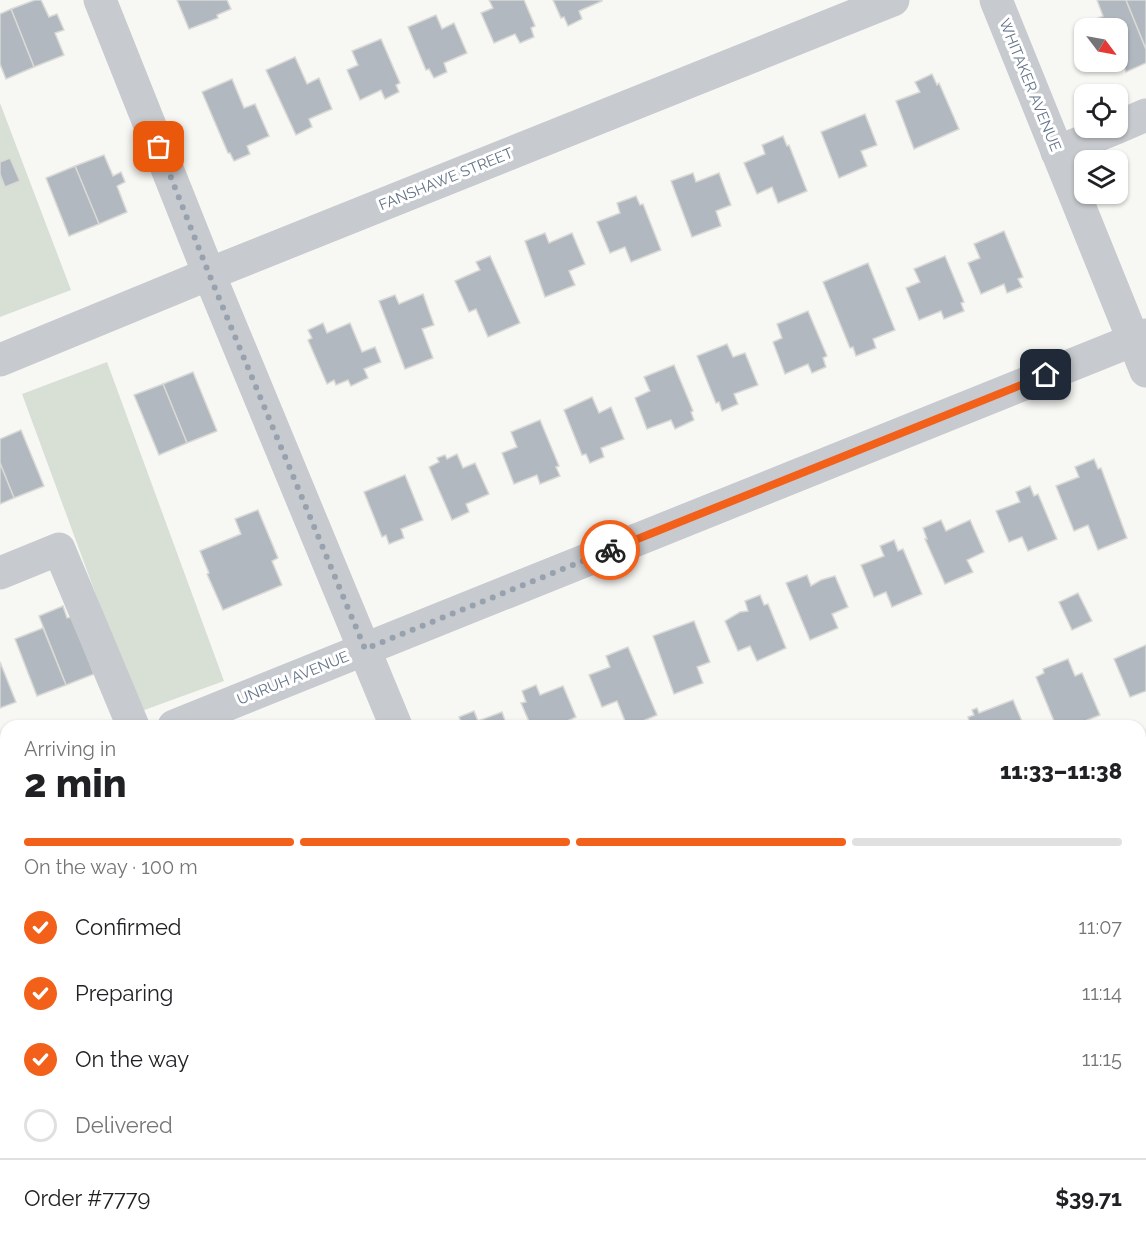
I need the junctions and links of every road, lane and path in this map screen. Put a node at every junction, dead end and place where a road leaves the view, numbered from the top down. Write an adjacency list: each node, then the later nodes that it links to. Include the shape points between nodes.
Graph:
1 (100, 0): 8 (street)
2 (893, 0): 8 (street, FANSHAWE STREET)
3 (996, 0): 7 (street, WHITAKER AVENUE)
4 (1146, 115): 5 (street)
5 (1128, 122)
6 (1091, 138): 7 (street)
7 (1057, 152): 9 (street, WHITAKER AVENUE)
8 (209, 274): 10 (street, FANSHAWE STREET); 13 (street)
9 (1140, 337): 11 (street, WHITAKER AVENUE); 13 (street, UNRUH AVENUE)
10 (0, 360)
11 (1146, 370)
12 (0, 573): 14 (street, via 58,549)
13 (365, 649): 15 (street, UNRUH AVENUE); 16 (street)
14 (130, 720)
15 (192, 720)
16 (394, 720)

